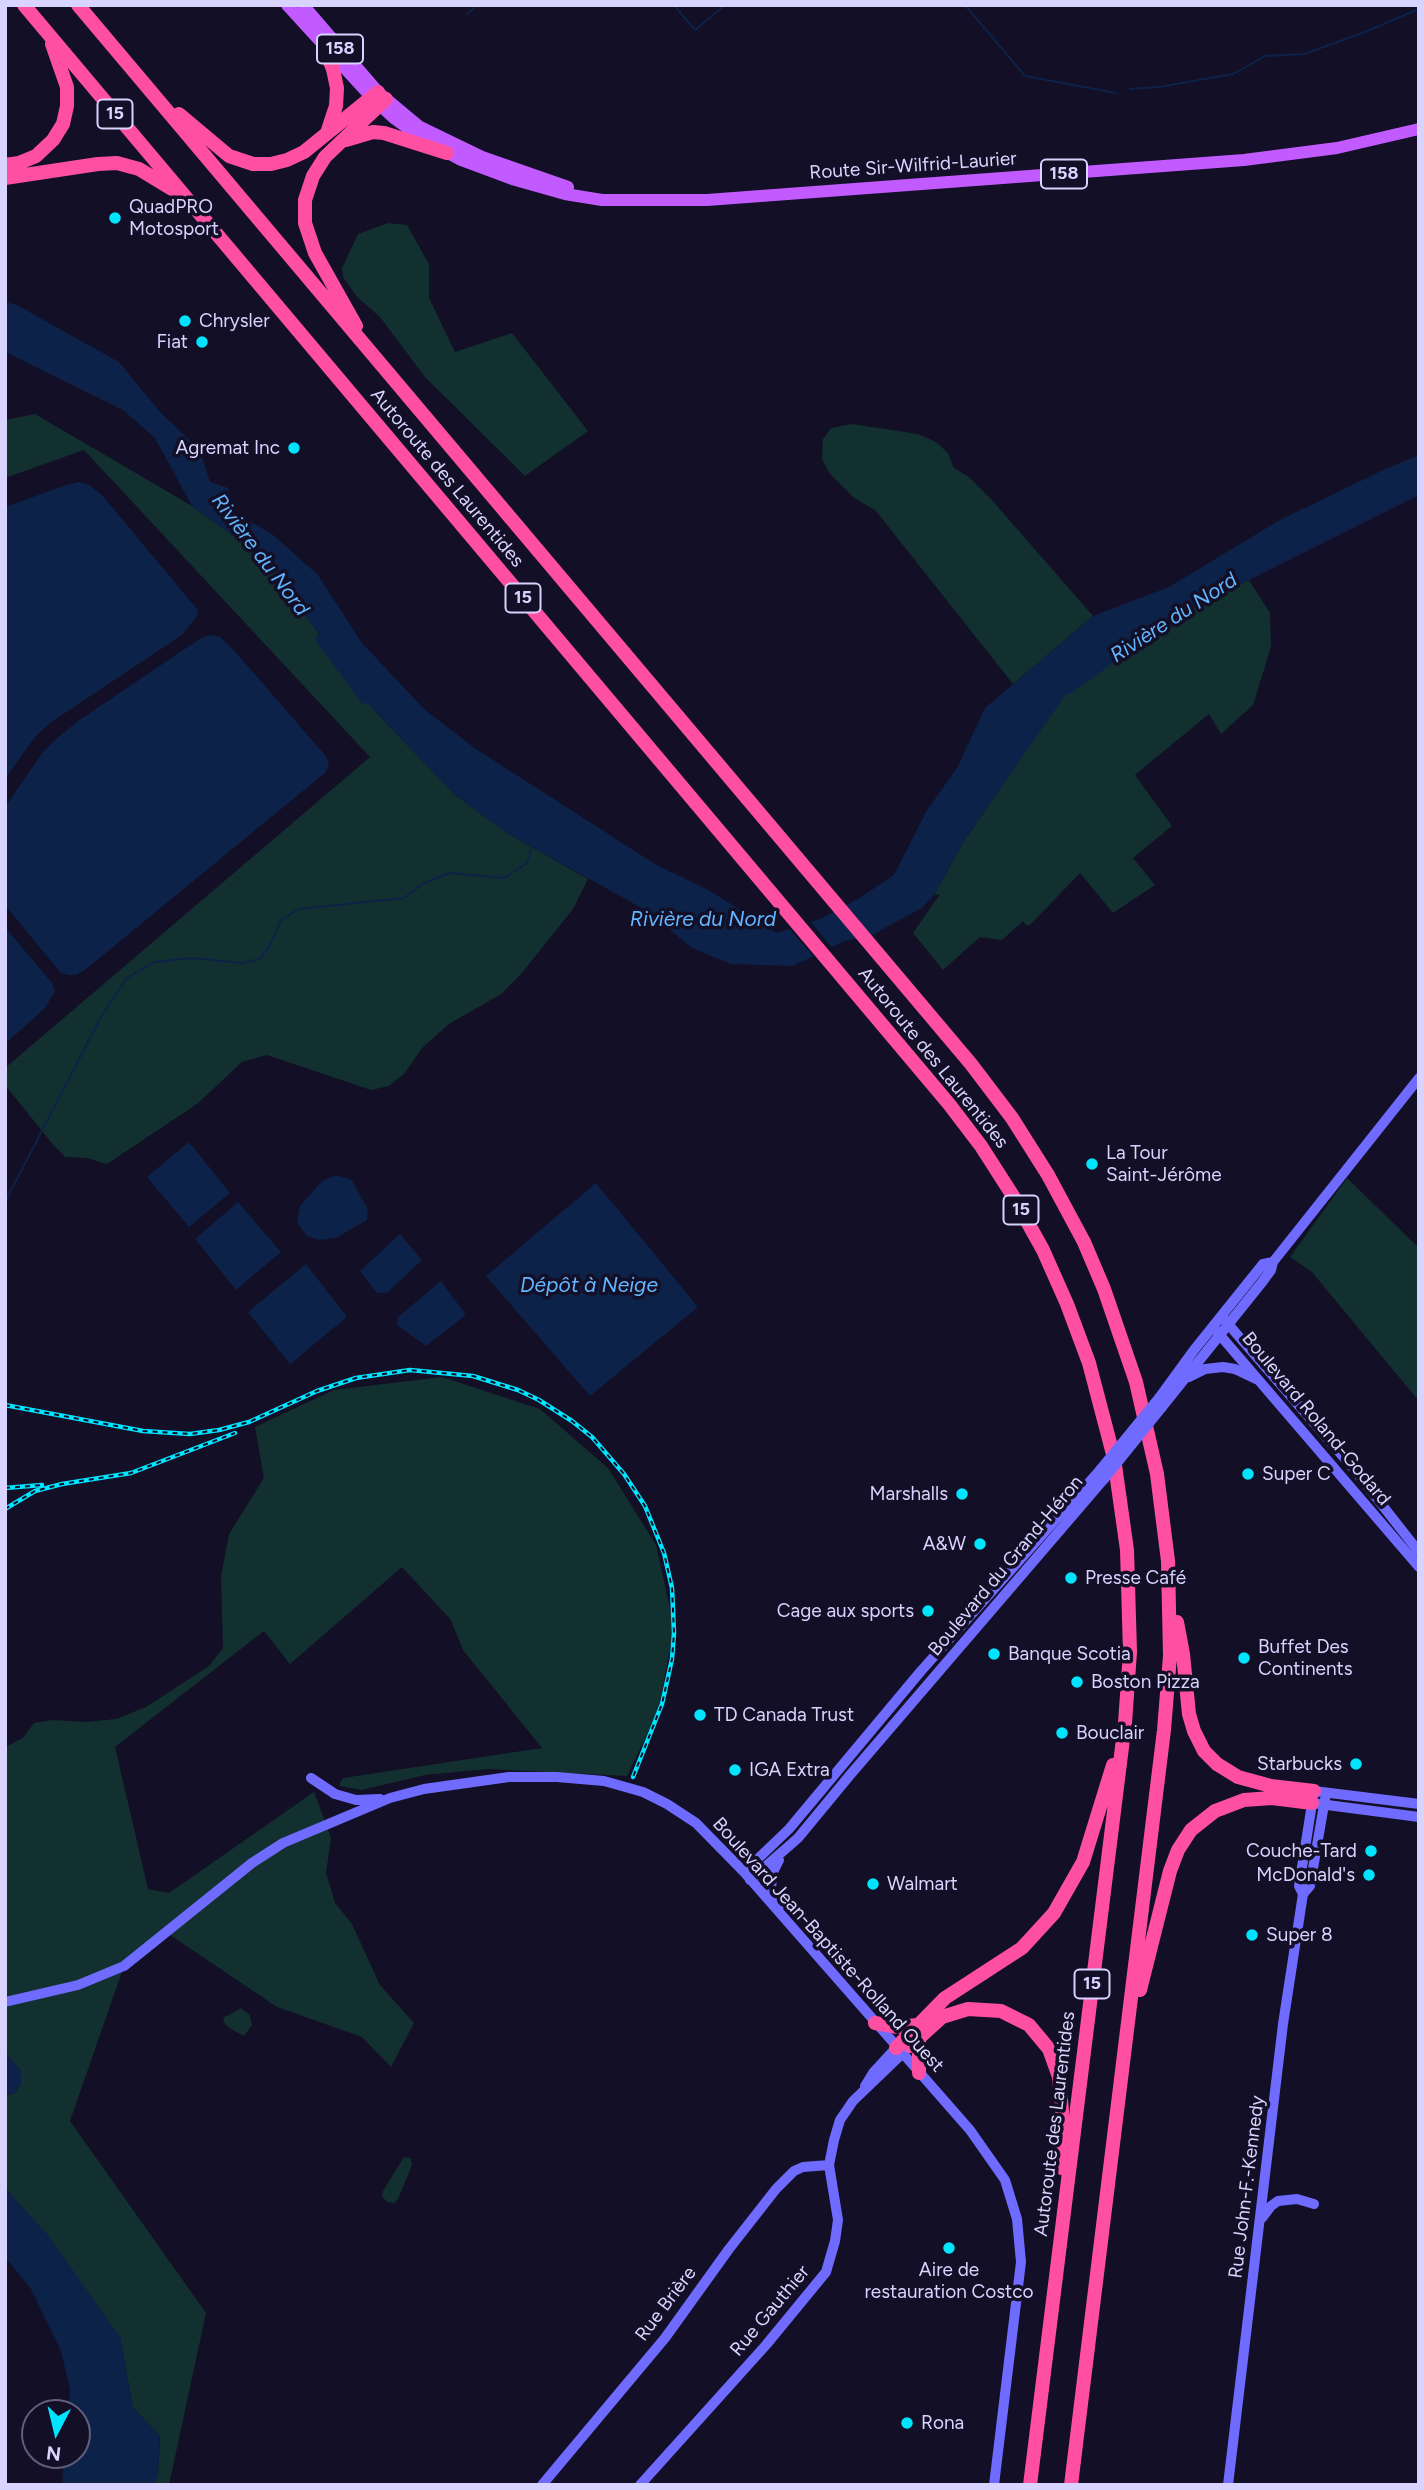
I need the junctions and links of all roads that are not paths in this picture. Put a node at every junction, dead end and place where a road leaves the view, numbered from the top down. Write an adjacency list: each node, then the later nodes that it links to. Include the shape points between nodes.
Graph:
1 (24, 5): 5 (highway, Autoroute des Laurentides / 15)
2 (78, 5): 7 (highway, Autoroute des Laurentides / 15)
3 (287, 5): 6 (main road, Route Sir-Wilfrid-Laurier / 158)
4 (303, 5): 8 (main road, Route Sir-Wilfrid-Laurier / 158)
5 (47, 33): 13 (highway, via 67,87 65,118 41,153); 15 (highway, Autoroute des Laurentides / 15)
6 (324, 48): 8 (main road, Route Sir-Wilfrid-Laurier / 158); 10 (highway, via 337,88)
7 (147, 87): 10 (highway, via 216,147 246,163 287,160); 17 (highway, Autoroute des Laurentides / 15)
8 (379, 98): 10 (highway); 11 (highway); 12 (main road, Route Sir-Wilfrid-Laurier / 158, via 416,135); 16 (main road, Route Sir-Wilfrid-Laurier / 158, via 428,131 494,162 581,190)
9 (1419, 129): 16 (main road, Route Sir-Wilfrid-Laurier / 158, via 1337,148 1258,159)
10 (327, 134)
11 (341, 141): 12 (highway, via 384,133); 17 (highway, via 313,176 305,200 305,223 320,265)
12 (447, 153): 16 (main road, Route Sir-Wilfrid-Laurier / 158, via 565,194)
13 (5, 165)
14 (5, 178): 15 (highway, via 117,163 139,169)
15 (183, 195): 28 (highway, Autoroute des Laurentides / 15, via 944,1098 1013,1196 1079,1334 1110,1439 1130,1584)
16 (658, 202)
17 (375, 358): 27 (highway, Autoroute des Laurentides / 15, via 971,1064 1044,1167 1087,1249 1121,1333 1146,1419 1163,1510)
18 (1419, 1078): 19 (street, Boulevard du Grand-Héron, via 1273,1262 1263,1265)
19 (1225, 1321): 20 (street, Boulevard du Grand-Héron); 25 (street, Boulevard Roland-Godard)
20 (1217, 1331): 21 (street, Boulevard du Grand-Héron); 22 (street, Boulevard Roland-Godard); 23 (street, Boulevard du Grand-Héron)
21 (1186, 1378): 22 (street, via 1227,1367); 23 (street, Boulevard du Grand-Héron)
22 (1261, 1382): 26 (street, Boulevard Roland-Godard)
23 (1160, 1402): 24 (street, Boulevard du Grand-Héron, bridge)
24 (1102, 1474): 34 (street, Boulevard du Grand-Héron); 35 (street, Boulevard du Grand-Héron, via 903,1692)
25 (1419, 1552)
26 (1419, 1567)
27 (1170, 1587): 31 (highway, via 1189,1714 1204,1751 1238,1777); 40 (highway, Autoroute des Laurentides / 15, via 1166,1712)
28 (1123, 1734): 39 (highway, via 1087,1851 1054,1913 1022,1948 951,1993); 46 (highway, Autoroute des Laurentides / 15)
29 (311, 1778): 30 (street, via 352,1799)
30 (390, 1798): 35 (street, Boulevard Jean-Baptiste-Rolland Ouest, via 509,1777 604,1781 643,1792 686,1816); 37 (street, Boulevard Jean-Baptiste-Rolland Ouest, via 262,1856 124,1966 78,1985)
31 (1319, 1798): 32 (street); 33 (street); 40 (highway, via 1244,1800 1220,1808 1191,1830 1167,1881); 45 (street, Rue John-F.-Kennedy, via 1299,1886 1303,1894)
32 (1419, 1804)
33 (1419, 1817)
34 (784, 1852): 35 (street, Boulevard du Grand-Héron); 36 (street, via 771,1887)
35 (747, 1876): 36 (street, Boulevard Jean-Baptiste-Rolland Ouest)
36 (783, 1917): 38 (street, Boulevard Jean-Baptiste-Rolland Ouest)
37 (5, 2002)
38 (875, 2023): 39 (highway); 41 (street, Boulevard Jean-Baptiste-Rolland Ouest)
39 (918, 2031): 41 (highway); 42 (highway); 46 (highway, via 947,2015 985,2008 1019,2018 1045,2043 1061,2092)
40 (1125, 2045): 51 (highway, Autoroute des Laurentides / 15)
41 (899, 2051): 42 (street, Boulevard Jean-Baptiste-Rolland Ouest); 43 (street, Rue Gauthier, via 840,2120)
42 (919, 2073): 49 (street, Boulevard Jean-Baptiste-Rolland Ouest, via 997,2166 1017,2218 1021,2262)
43 (830, 2165): 47 (street, Rue Brière, via 803,2167 776,2189 665,2338); 48 (street, Rue Gauthier, via 838,2220 825,2272)
44 (1314, 2204): 45 (street, via 1297,2199 1278,2201)
45 (1260, 2220): 52 (street, Rue John-F.-Kennedy)
46 (1061, 2234): 50 (highway, Autoroute des Laurentides / 15)
47 (542, 2485)
48 (640, 2485)
49 (994, 2485)
50 (1030, 2485)
51 (1071, 2485)
52 (1228, 2485)

